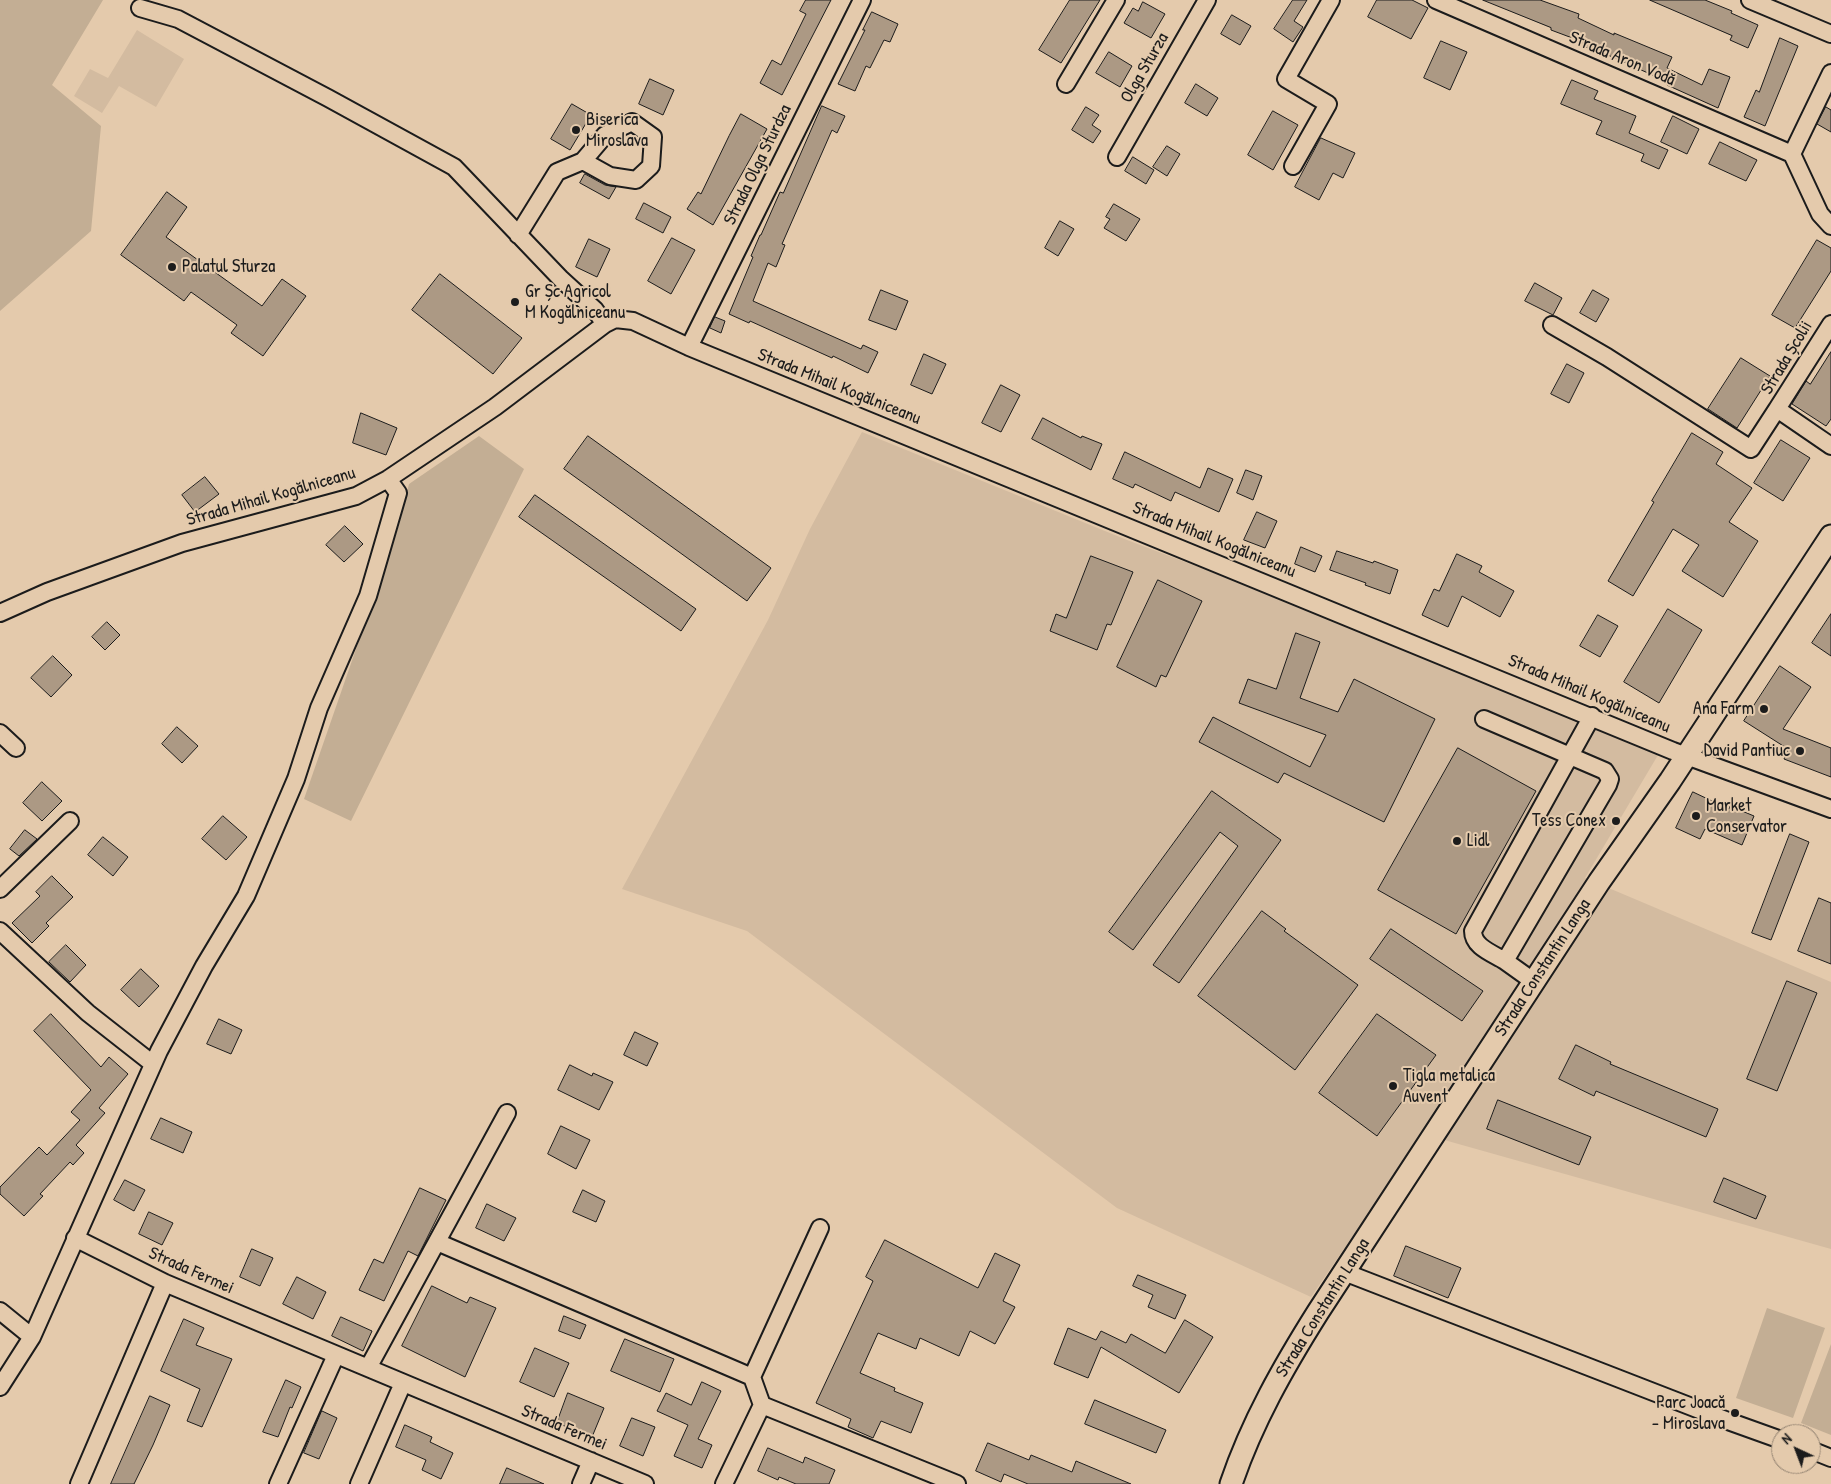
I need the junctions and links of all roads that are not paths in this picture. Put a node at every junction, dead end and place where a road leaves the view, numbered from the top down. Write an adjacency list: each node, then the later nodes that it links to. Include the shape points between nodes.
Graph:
1 (862, 0): 20 (street, Strada Olga Sturdza)
2 (1116, 0): 10 (street)
3 (1207, 0): 12 (street, Olga Sturza)
4 (1330, 0): 14 (street, via 1286,78 1328,104)
5 (1436, 0): 11 (street, Strada Aron Vodă)
6 (1750, 0): 8 (street)
7 (140, 8): 16 (street, via 178,19 454,167)
8 (1831, 34)
9 (1831, 73): 11 (street)
10 (1066, 84)
11 (1792, 154): 15 (street, via 1820,214)
12 (1117, 157)
13 (583, 161): 16 (street, via 557,172)
14 (1293, 166)
15 (1831, 226)
16 (518, 236): 17 (street, via 595,310)
17 (605, 324): 20 (street, Strada Mihail Kogălniceanu, via 615,319 633,322); 23 (street, Strada Mihail Kogălniceanu, via 496,407)
18 (1831, 324): 21 (street, Strada Școlii)
19 (1552, 326): 21 (street, via 1628,370 1750,449)
20 (689, 347): 26 (street, Strada Mihail Kogălniceanu)
21 (1777, 409): 22 (street, Strada Școlii)
22 (1831, 446)
23 (388, 479): 25 (street, Strada Mihail Kogălniceanu, via 356,496 182,543 47,592); 38 (street, via 398,492 368,596 319,708 296,779 246,896 204,966)
24 (1831, 536): 31 (main road, Strada Constantin Langa)
25 (0, 614)
26 (1592, 716): 30 (street); 31 (street, Strada Mihail Kogălniceanu)
27 (1484, 719): 30 (street)
28 (0, 733): 29 (street)
29 (16, 748)
30 (1570, 756): 36 (street, via 1473,930 1476,944); 36 (street, via 1605,771 1610,778 1608,785)
31 (1686, 756): 32 (street, Strada Mihail Kogălniceanu); 37 (main road, Strada Constantin Langa)
32 (1831, 809)
33 (70, 820): 34 (street)
34 (0, 889)
35 (0, 931): 38 (street, via 88,1014)
36 (1505, 961): 37 (street)
37 (1533, 981): 43 (main road, Strada Constantin Langa)
38 (153, 1064): 41 (street)
39 (507, 1113): 42 (street)
40 (820, 1228): 49 (street)
41 (75, 1238): 44 (street, Strada Fermei); 46 (street)
42 (437, 1242): 48 (street); 49 (street)
43 (1344, 1272): 53 (street); 62 (main road, Strada Constantin Langa, via 1263,1406)
44 (165, 1283): 47 (street, Strada Fermei); 55 (street)
45 (0, 1311): 46 (street)
46 (32, 1337): 51 (street)
47 (336, 1354): 48 (street, Strada Fermei); 56 (street)
48 (368, 1368): 50 (street, Strada Fermei)
49 (752, 1378): 52 (street)
50 (403, 1382): 54 (street, Strada Fermei); 57 (street)
51 (0, 1387)
52 (762, 1405): 60 (street); 61 (street)
53 (1771, 1436)
54 (590, 1461): 58 (street); 59 (street, Strada Fermei)
55 (79, 1484)
56 (278, 1484)
57 (359, 1484)
58 (581, 1484)
59 (645, 1484)
60 (724, 1484)
61 (957, 1484)
62 (1231, 1484)

